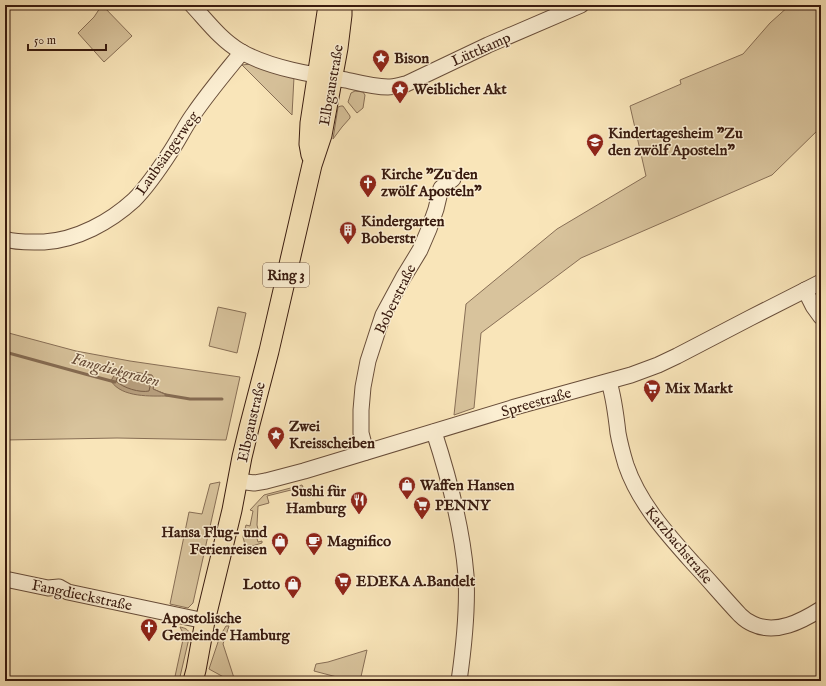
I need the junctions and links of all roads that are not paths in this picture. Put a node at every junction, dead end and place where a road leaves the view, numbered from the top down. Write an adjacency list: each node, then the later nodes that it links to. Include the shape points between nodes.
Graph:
1 (192, 5): 6 (street, Lüttkamp, via 225,40)
2 (330, 5): 7 (main road, Elbgaustraße / Ring 3, via 327,12)
3 (342, 5): 7 (main road, Elbgaustraße / Ring 3, via 340,37)
4 (580, 5): 5 (street, Lüttkamp)
5 (555, 10): 7 (street, Lüttkamp, via 406,84 386,87)
6 (242, 52): 7 (street, Lüttkamp, via 268,63); 9 (street, Laubsängerweg, via 201,103 151,180 133,200 109,219 65,239 12,242)
7 (325, 77): 16 (main road, Elbgaustraße / Ring 3, via 309,133 312,165)
8 (453, 179): 15 (street, Boberstraße, via 441,188 429,229 383,315 368,361 361,410 361,433)
9 (5, 239)
10 (821, 282): 11 (street, Spreestraße)
11 (804, 290): 12 (street); 13 (street, Spreestraße, via 658,365)
12 (821, 317)
13 (609, 382): 14 (street, Spreestraße); 18 (street, Katzbachstraße, via 622,451 639,494 674,543 740,615 753,625 777,627 796,623)
14 (434, 432): 15 (street, Spreestraße); 21 (street, via 456,510 464,555 466,624)
15 (366, 452): 16 (street, Spreestraße, via 266,481)
16 (238, 481): 19 (main road, Elbgaustraße / Ring 3)
17 (5, 579): 19 (street, Fangdieckstraße, via 48,588 59,587 68,592)
18 (821, 609)
19 (205, 622): 20 (main road, Elbgaustraße / Ring 3)
20 (193, 681)
21 (459, 681)

